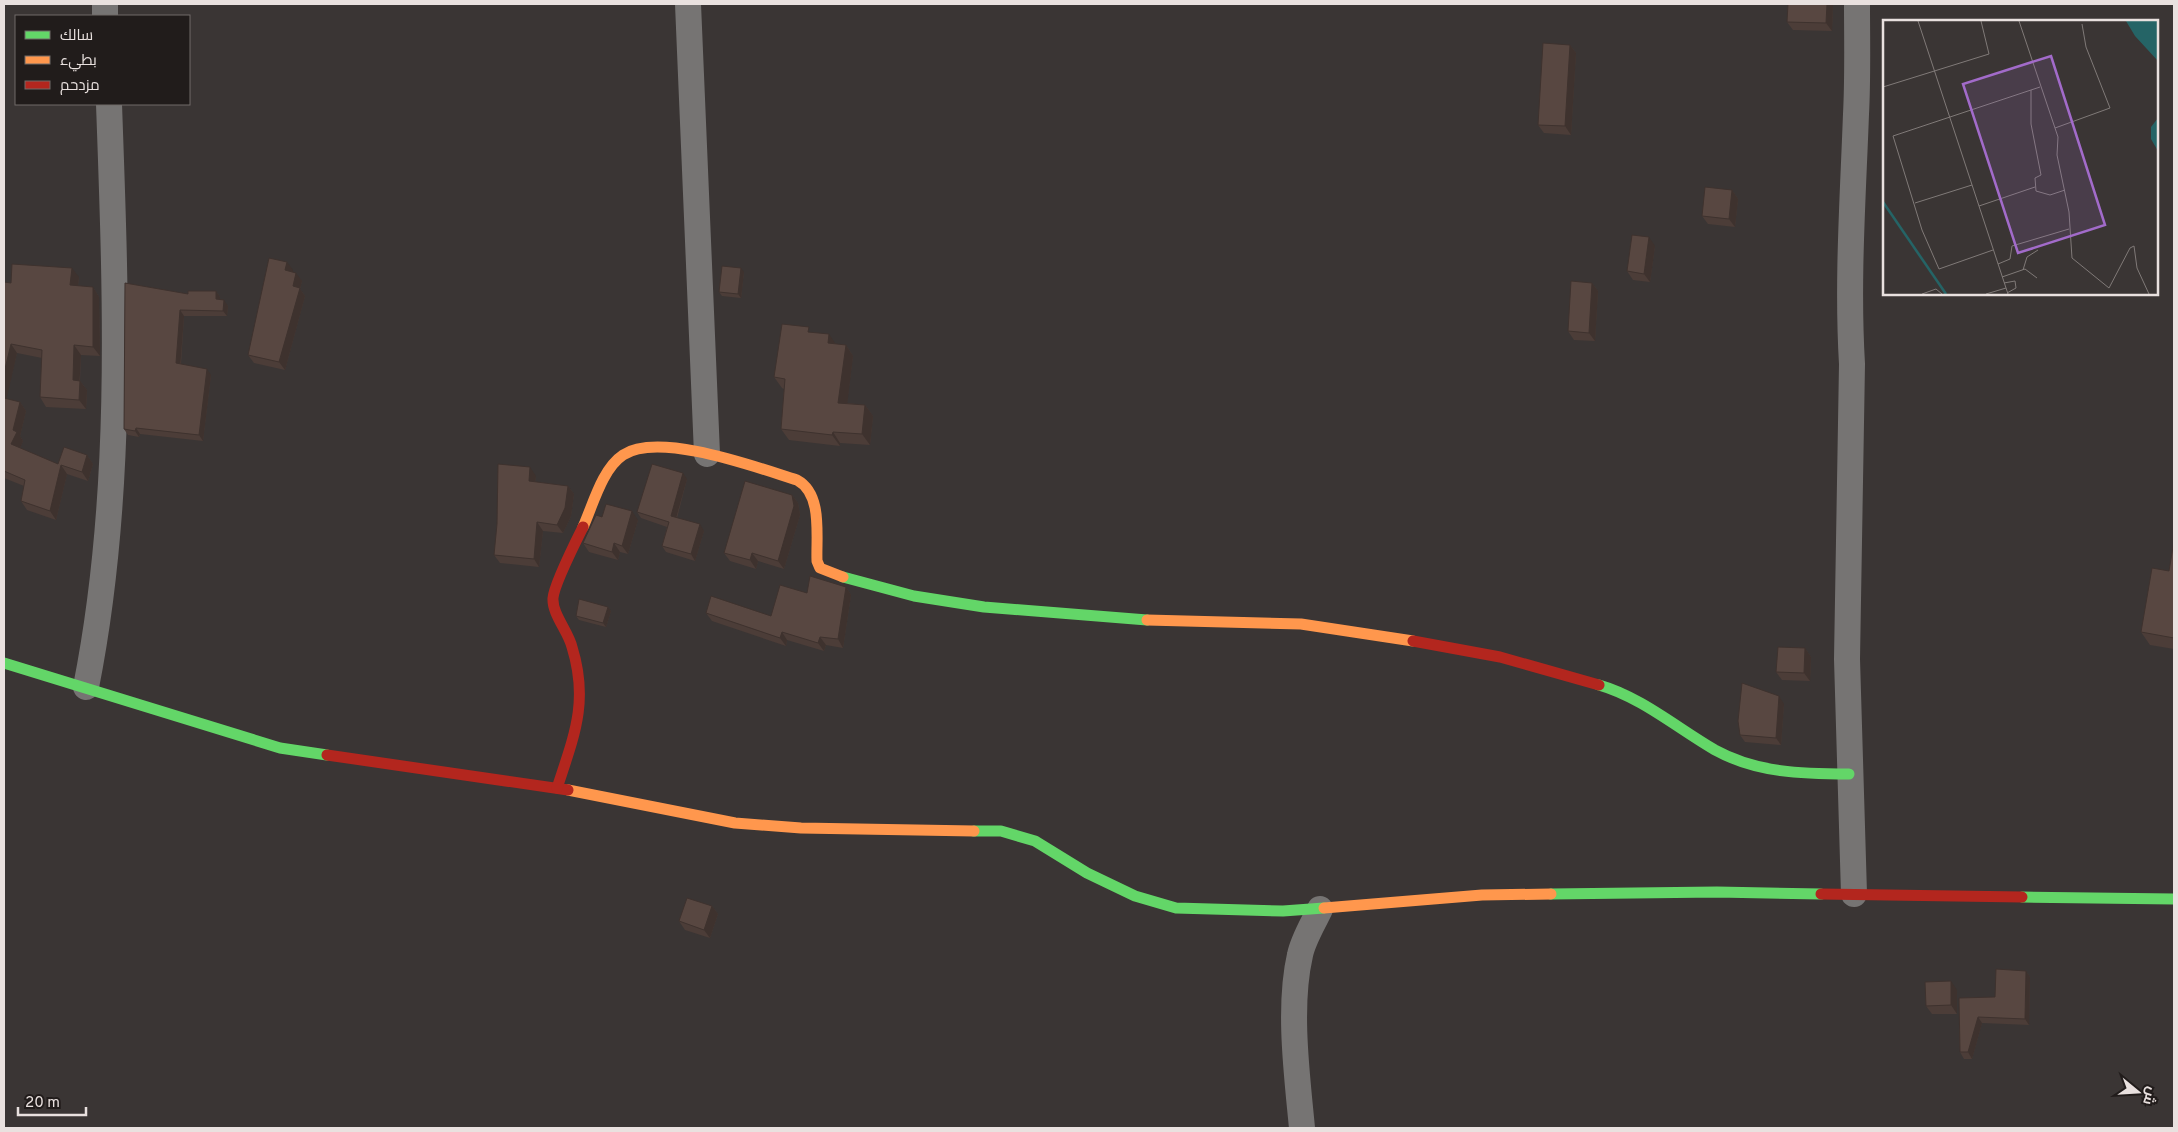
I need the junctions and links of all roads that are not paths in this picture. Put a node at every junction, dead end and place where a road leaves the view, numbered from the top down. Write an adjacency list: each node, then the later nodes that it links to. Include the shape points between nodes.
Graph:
1 (688, 4): 4 (street)
2 (1857, 4): 7 (street, via 1846,659)
3 (108, 105): 6 (street, via 116,280 114,449 99,621)
4 (707, 454): 7 (street, via 806,484 814,504 817,561 827,572 914,596 984,607 1165,621 1301,624 1468,650 1625,694 1718,750 1765,769 1800,774); 8 (street, via 655,446 638,448 623,455 604,481 578,536 552,596 577,662 582,692 581,712)
5 (4, 663): 6 (street)
6 (86, 687): 8 (street, via 280,748)
7 (1849, 774): 9 (street)
8 (557, 788): 11 (street, via 735,823 801,828 1001,831 1035,841 1087,873 1155,903 1198,910)
9 (1854, 894): 10 (street); 11 (street, via 1482,895)
10 (2174, 899)
11 (1320, 909): 12 (street, via 1300,953 1295,984 1296,1071)
12 (1302, 1128)

